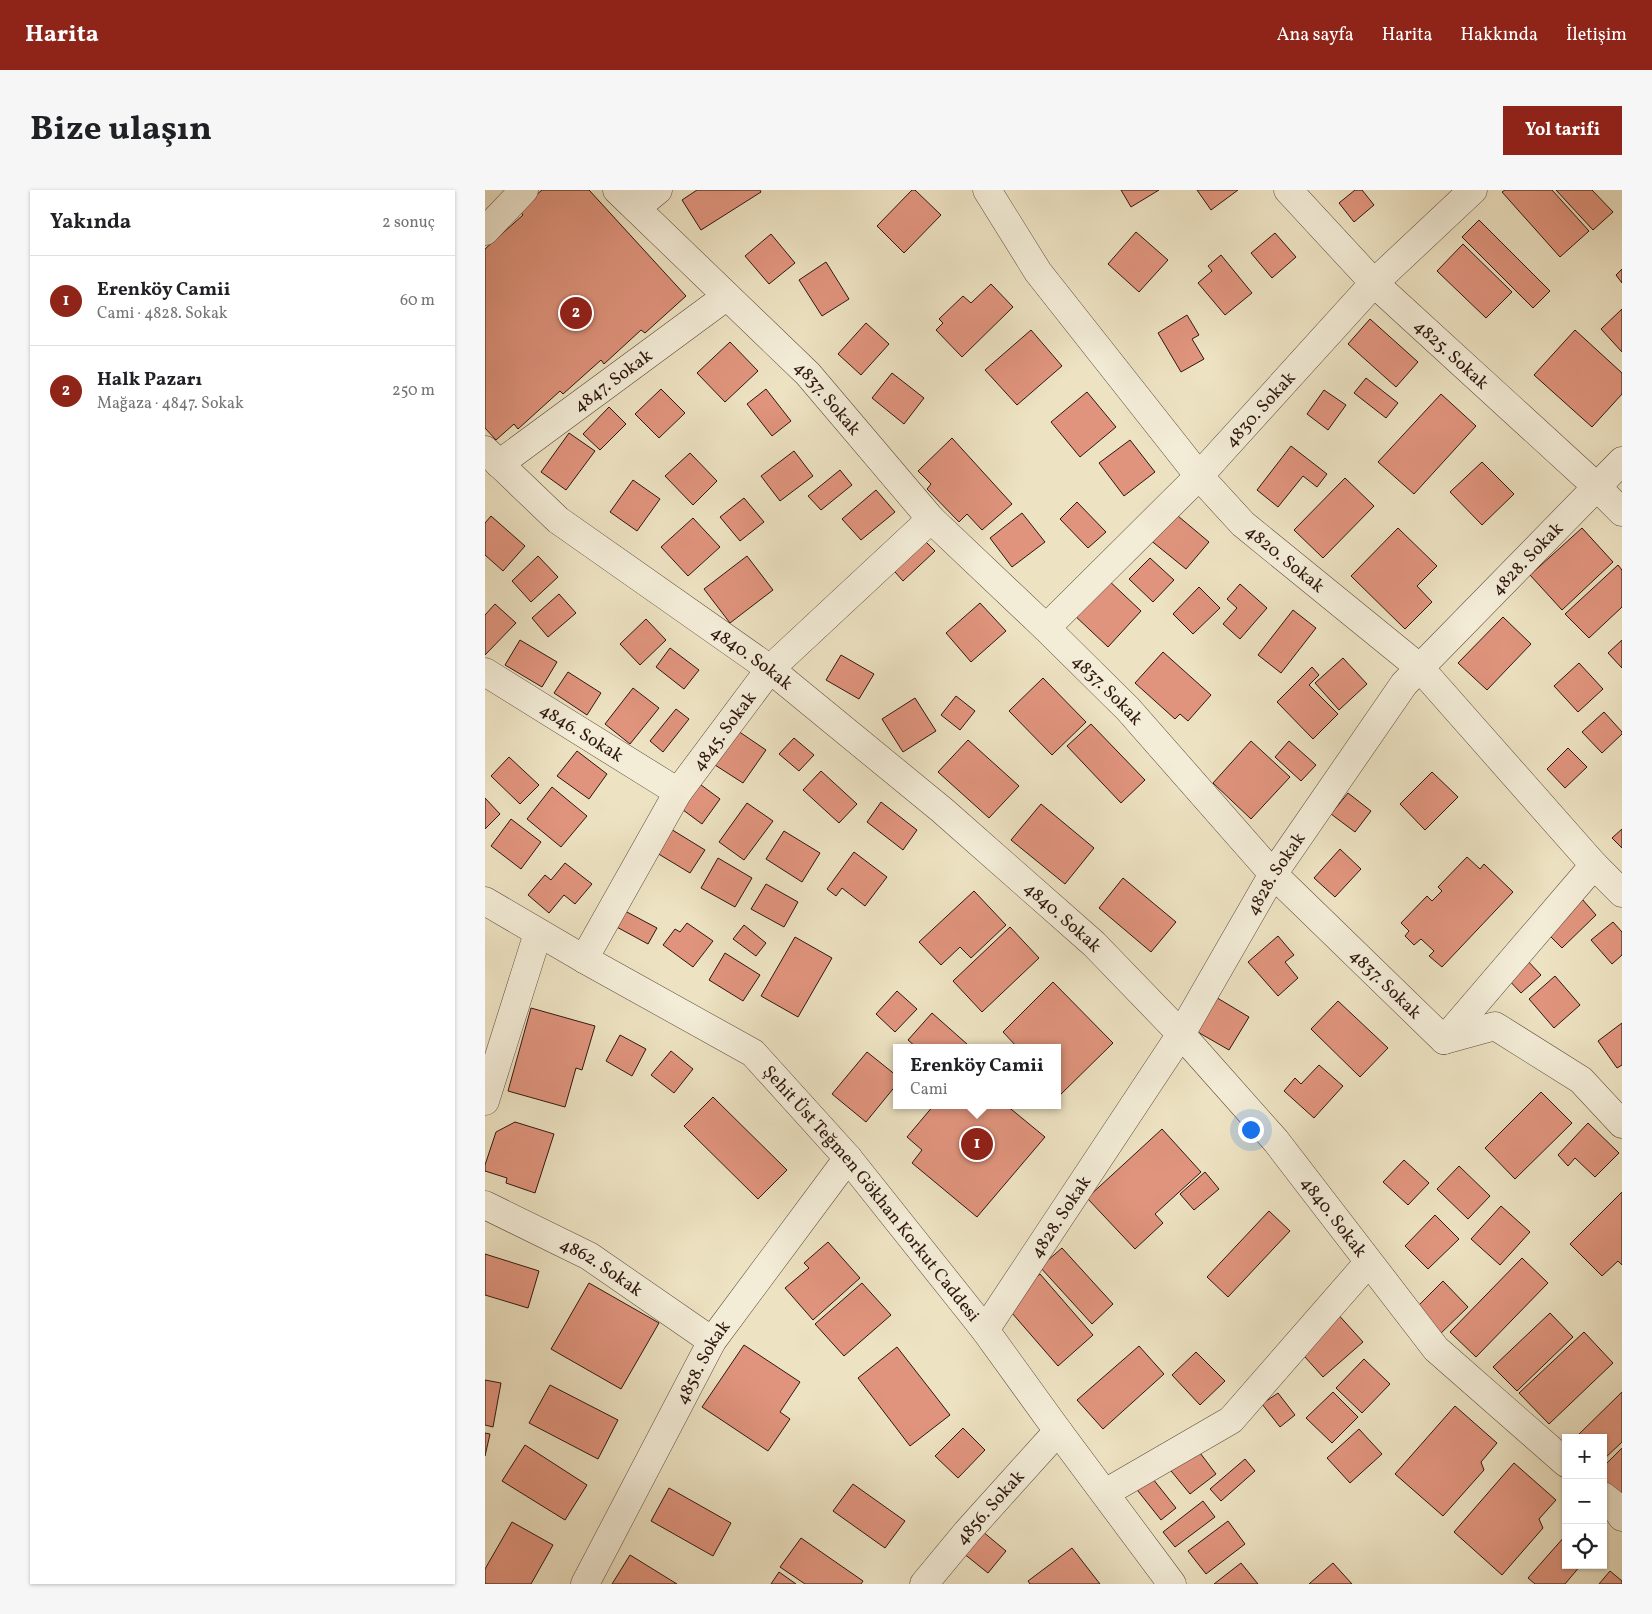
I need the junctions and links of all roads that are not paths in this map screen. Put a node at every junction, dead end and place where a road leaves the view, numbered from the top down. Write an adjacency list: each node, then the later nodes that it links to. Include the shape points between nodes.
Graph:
1 (524, 190): 7 (street)
2 (658, 190): 6 (street)
3 (1288, 190): 8 (street, 4825. Sokak)
4 (1473, 190): 8 (street, 4830. Sokak)
5 (992, 192): 12 (street, 4820. Sokak, via 1038,272)
6 (626, 199): 9 (street, 4837. Sokak)
7 (485, 231)
8 (1374, 283): 12 (street, 4830. Sokak); 13 (street, 4825. Sokak)
9 (727, 296): 10 (street, 4847. Sokak); 15 (street, 4837. Sokak, via 808,374)
10 (492, 457): 18 (street, 4840. Sokak, via 558,520)
11 (1622, 461): 13 (street, 4828. Sokak)
12 (1199, 476): 16 (street, 4830. Sokak); 17 (street, 4820. Sokak, via 1243,524)
13 (1597, 487): 14 (street, 4825. Sokak); 17 (street, 4828. Sokak)
14 (1622, 512)
15 (931, 518): 16 (street, 4837. Sokak); 18 (street, 4845. Sokak)
16 (1046, 628): 22 (street, 4837. Sokak, via 1128,709)
17 (1420, 668): 21 (street, 4820. Sokak); 22 (street, 4828. Sokak, via 1404,684)
18 (770, 669): 20 (street, 4845. Sokak); 27 (street, 4840. Sokak, via 943,810 1094,944)
19 (485, 672): 20 (street, 4846. Sokak)
20 (678, 792): 26 (street, 4845. Sokak)
21 (1594, 865): 23 (street, 4820. Sokak); 28 (street)
22 (1273, 874): 27 (street, 4828. Sokak); 28 (street, 4837. Sokak)
23 (1622, 893)
24 (485, 901): 25 (street, Şehit Üst Teğmen Gökhan Korkut Caddesi)
25 (538, 933): 26 (street, Şehit Üst Teğmen Gökhan Korkut Caddesi); 29 (street)
26 (584, 959): 31 (street, Şehit Üst Teğmen Gökhan Korkut Caddesi, via 753,1053)
27 (1181, 1034): 33 (street, 4840. Sokak, via 1276,1141); 34 (street, 4828. Sokak)
28 (1444, 1040): 30 (street, via 1495,1026 1581,1080)
29 (485, 1101)
30 (1622, 1124)
31 (848, 1158): 34 (street, Şehit Üst Teğmen Gökhan Korkut Caddesi); 35 (street, 4858. Sokak)
32 (485, 1205): 35 (street, 4862. Sokak, via 589,1256)
33 (1369, 1263): 37 (street, 4840. Sokak, via 1436,1349); 38 (street, via 1231,1420)
34 (985, 1330): 36 (street, Şehit Üst Teğmen Gökhan Korkut Caddesi)
35 (712, 1341): 41 (street, 4858. Sokak)
36 (1058, 1431): 38 (street, Şehit Üst Teğmen Gökhan Korkut Caddesi); 42 (street, 4856. Sokak)
37 (1562, 1459)
38 (1105, 1493): 43 (street, Şehit Üst Teğmen Gökhan Korkut Caddesi)
39 (1607, 1499): 40 (street)
40 (1622, 1517)
41 (585, 1584)
42 (923, 1584)
43 (1172, 1584)

